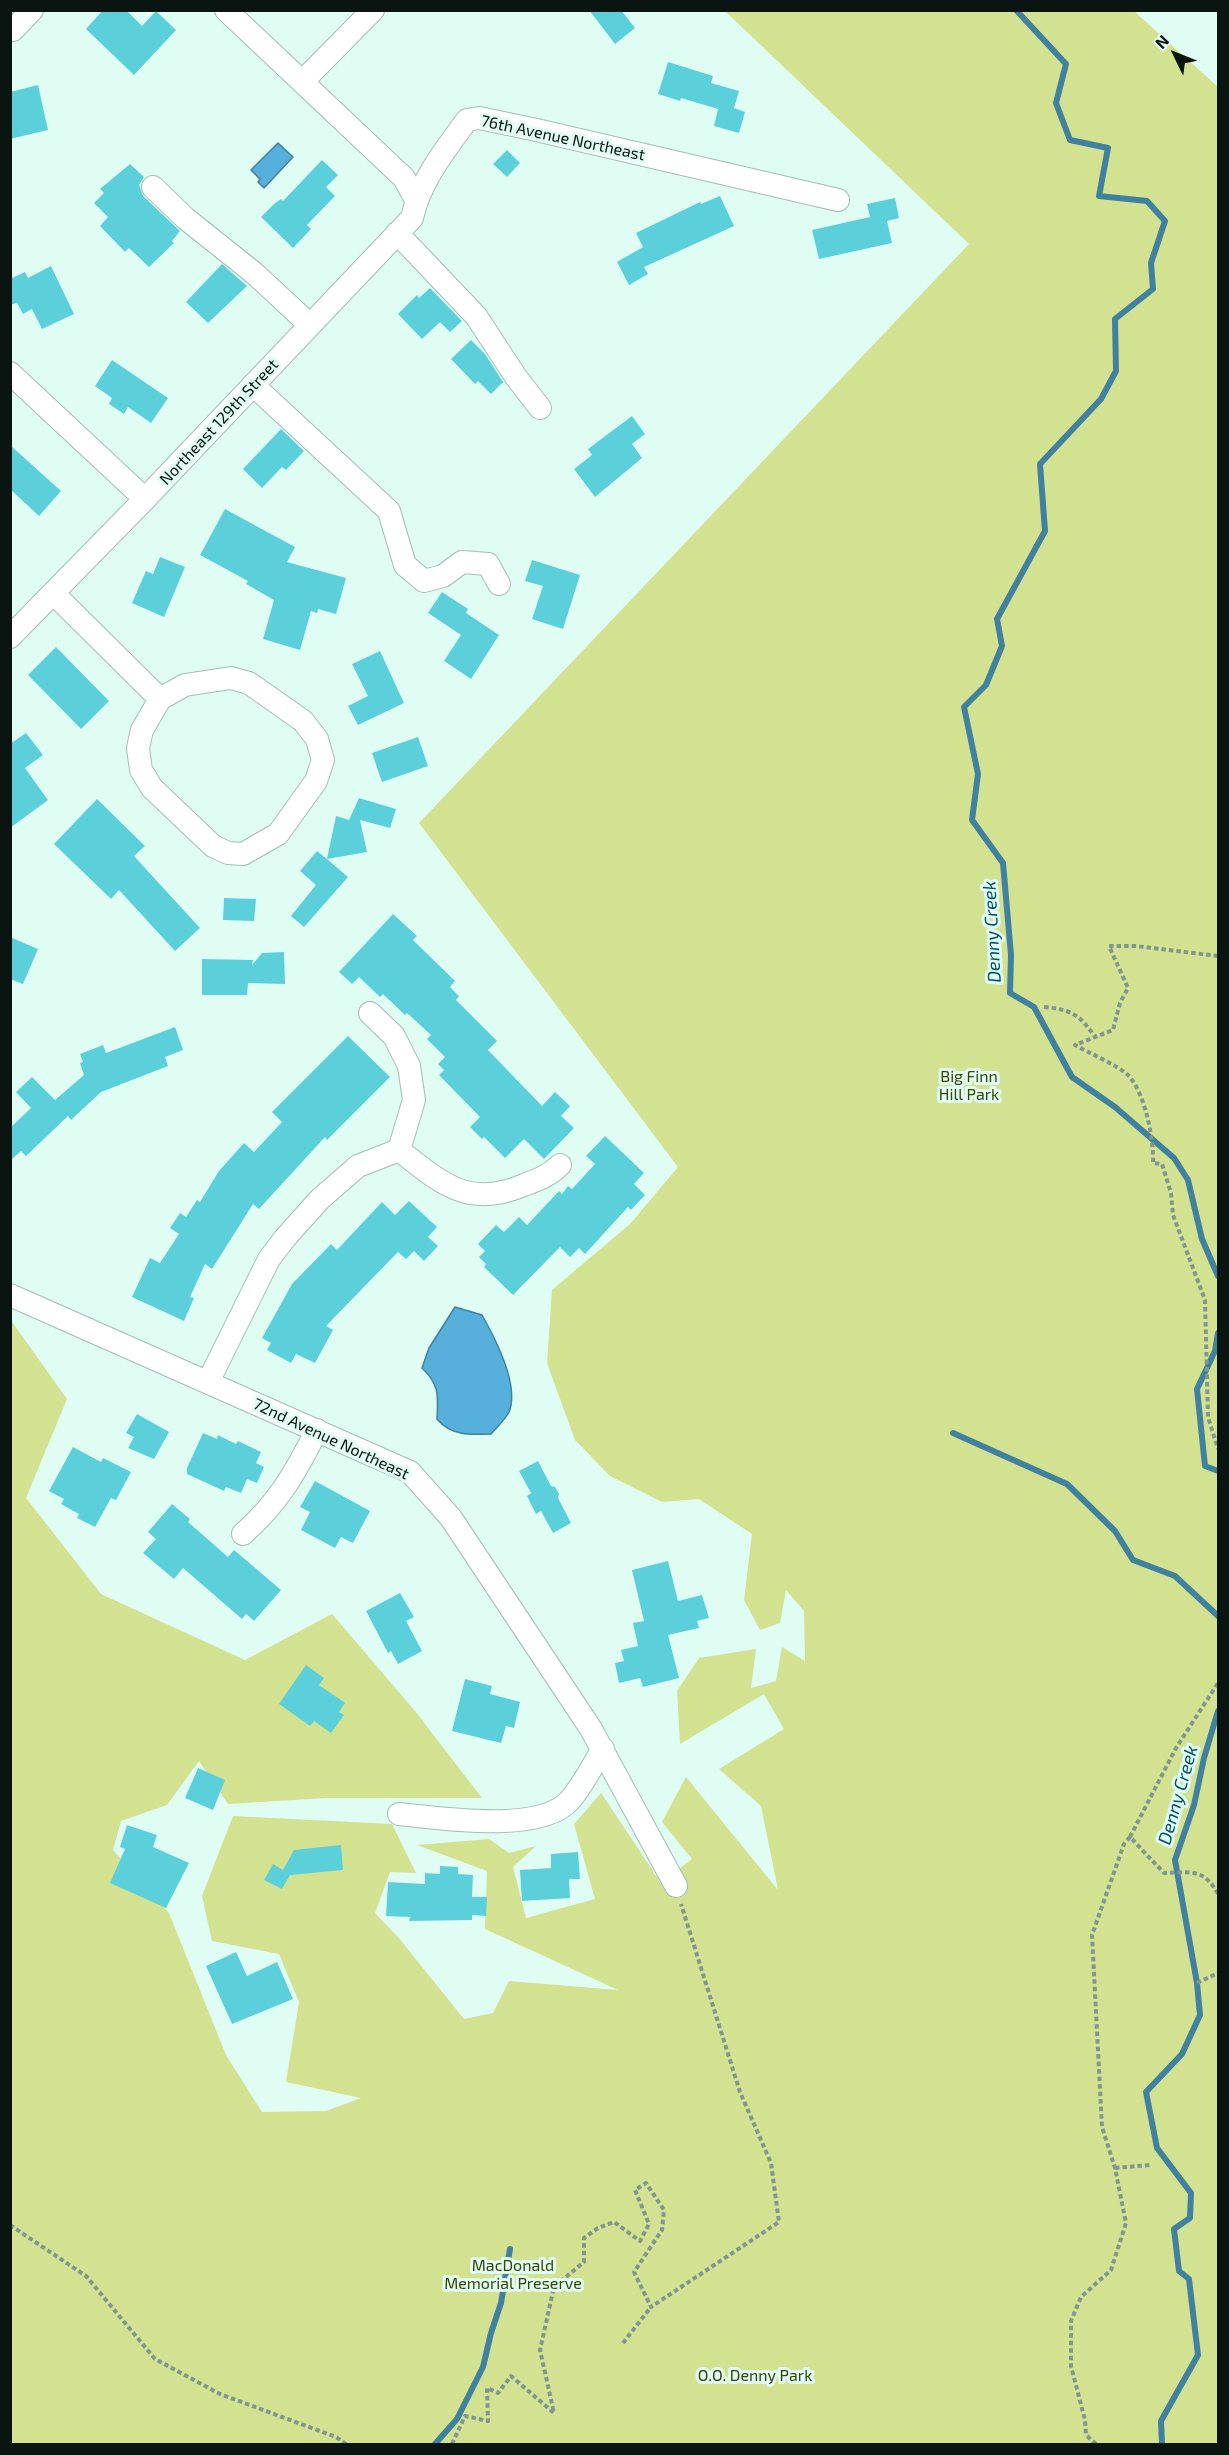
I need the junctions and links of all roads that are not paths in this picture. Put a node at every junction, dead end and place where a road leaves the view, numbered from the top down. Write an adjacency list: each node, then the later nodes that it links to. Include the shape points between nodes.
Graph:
1 (32, 10): 4 (street, via 13,30)
2 (226, 10): 5 (street)
3 (373, 10): 5 (street)
4 (10, 28)
5 (302, 82): 7 (street, via 404,178)
6 (153, 187): 10 (street)
7 (416, 200): 8 (street, 76th Avenue Northeast, via 441,155 467,120 479,118); 9 (street, Northeast 129th Street, via 412,218)
8 (838, 200)
9 (397, 233): 10 (street, Northeast 129th Street); 13 (street, via 476,316)
10 (310, 325): 12 (street, Northeast 129th Street)
11 (10, 373): 14 (street)
12 (253, 385): 14 (street, Northeast 129th Street); 15 (street, via 389,511 405,565 424,581 443,576 462,562 488,564)
13 (540, 408)
14 (145, 499): 16 (street, Northeast 129th Street)
15 (499, 584)
16 (53, 593): 17 (street, Northeast 129th Street); 18 (street)
17 (10, 637)
18 (160, 699): 18 (street, via 185,685 231,678 249,683 303,722 317,739 323,760 316,781 279,834 243,854 228,853 213,846 152,788 141,770 138,748 141,730)
19 (370, 1013): 20 (street, via 394,1036 409,1066 414,1100)
20 (399, 1150): 21 (street, via 439,1181 471,1194 488,1196 516,1189); 23 (street, via 358,1166 320,1199 285,1238 269,1259)
21 (560, 1166)
22 (10, 1295): 23 (street, 72nd Avenue Northeast)
23 (208, 1382): 24 (street, 72nd Avenue Northeast)
24 (317, 1430): 25 (street, via 289,1484 265,1515); 26 (street, 72nd Avenue Northeast, via 410,1473 433,1496 458,1527)
25 (243, 1534)
26 (603, 1749): 27 (street, via 569,1802 549,1814 485,1822); 28 (street, 72nd Avenue Northeast)
27 (399, 1814)
28 (676, 1886)

